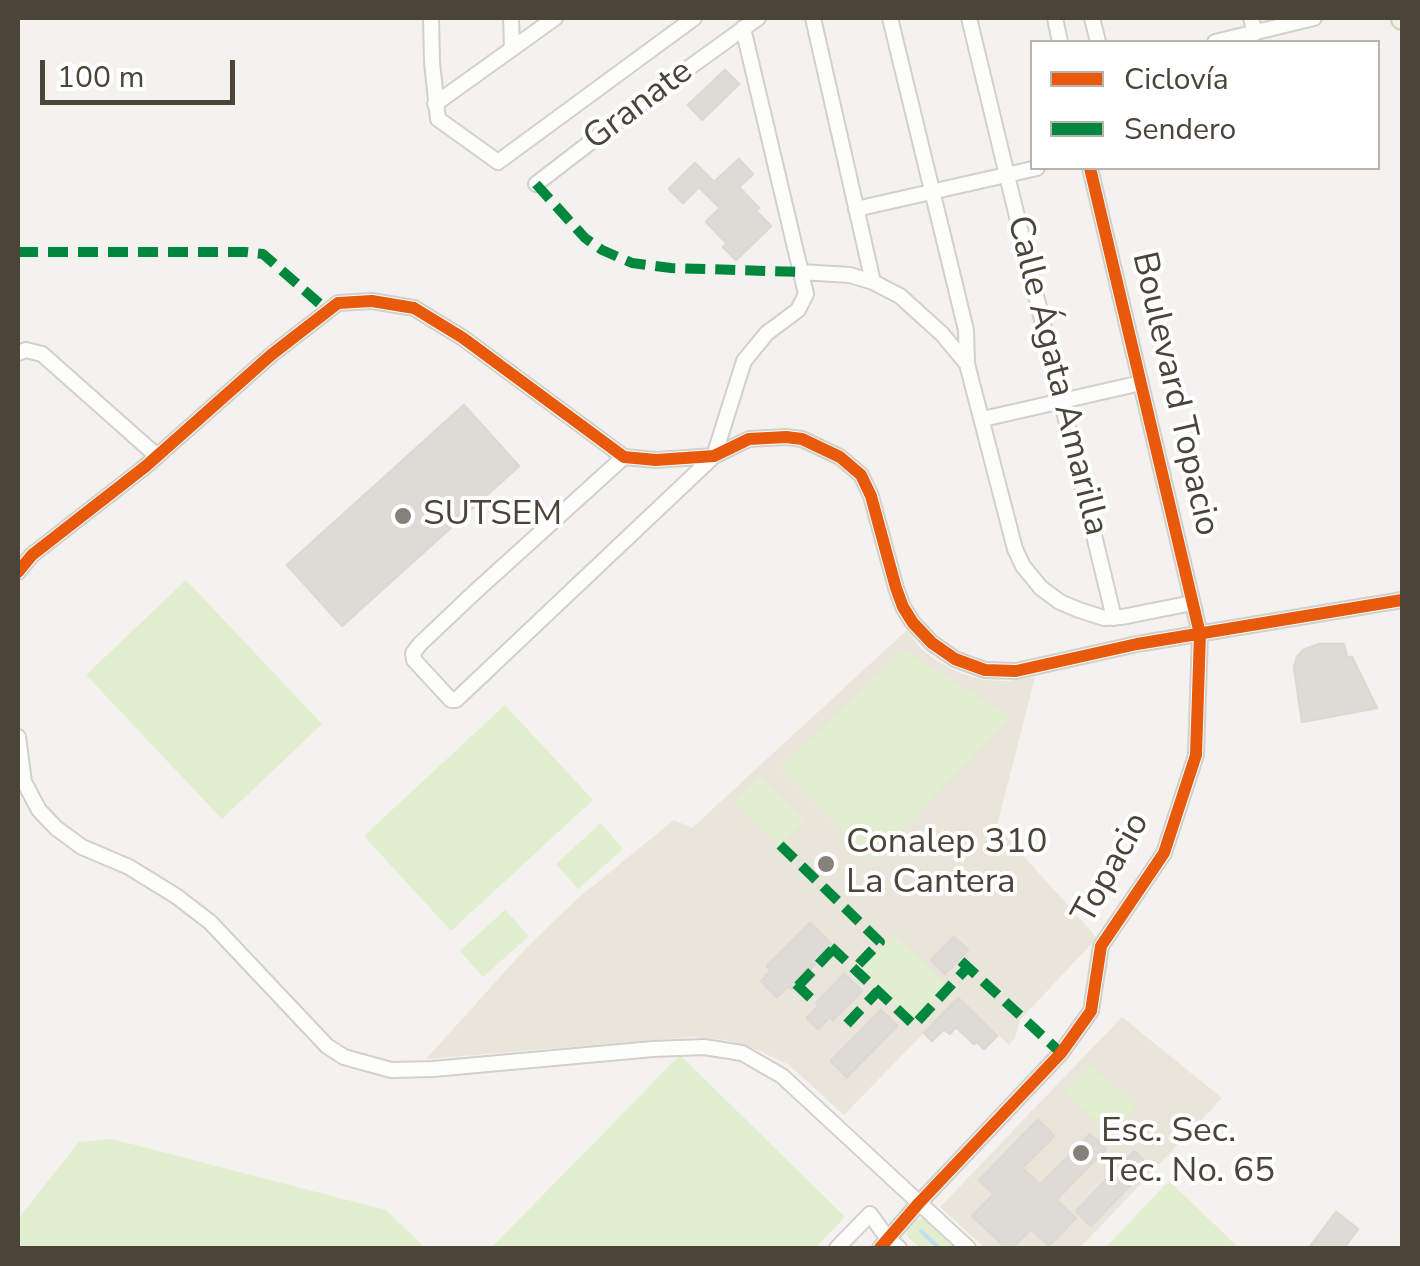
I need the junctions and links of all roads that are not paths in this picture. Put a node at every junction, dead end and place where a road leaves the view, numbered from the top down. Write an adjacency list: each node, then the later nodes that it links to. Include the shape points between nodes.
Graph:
1 (431, 18): 14 (street)
2 (511, 18): 13 (street)
3 (556, 18): 13 (street)
4 (694, 18): 14 (street, via 498,162 438,119)
5 (758, 18): 11 (street, Granate)
6 (813, 18): 20 (street)
7 (890, 18): 19 (street)
8 (969, 18): 17 (street, Calle Ágata Amarilla)
9 (1314, 18): 10 (street)
10 (1253, 25): 12 (street)
11 (743, 28): 18 (street, Granate); 21 (street)
12 (1220, 40)
13 (512, 48): 14 (street)
14 (436, 104)
15 (1030, 169): 17 (street)
16 (1090, 170): 25 (street, Boulevard Topacio)
17 (1007, 174): 19 (street); 26 (street, Calle Ágata Amarilla)
18 (536, 184)
19 (932, 191): 20 (street); 24 (street, via 966,330)
20 (856, 208): 22 (street)
21 (800, 272): 22 (street); 29 (street, via 806,294 744,361)
22 (873, 282): 24 (street, via 919,312)
23 (18, 353): 28 (street, via 42,354)
24 (967, 364): 27 (street)
25 (1141, 383): 26 (street); 33 (street, Boulevard Topacio)
26 (1062, 401): 27 (street); 34 (street, Calle Ágata Amarilla)
27 (983, 420): 34 (street, via 1023,566 1060,602)
28 (158, 456): 30 (street, via 338,303 372,301 414,308 463,338); 31 (street)
29 (714, 456): 30 (street); 30 (street, via 451,700 414,660 420,644); 35 (street, via 749,439 786,436 840,457 870,496 903,607 932,644 971,666 1016,671)
30 (624, 457)
31 (18, 572)
32 (1402, 600): 35 (street)
33 (1192, 603): 34 (street); 35 (street, Boulevard Topacio)
34 (1114, 618)
35 (1200, 634): 37 (street, Topacio, via 1196,755 1164,853 1101,946 1091,1012 1061,1053)
36 (18, 737): 37 (street, via 24,782 56,828 210,922 326,1046 344,1057 392,1070 434,1070 653,1049 742,1052 782,1076)
37 (920, 1202): 38 (street, Topacio); 40 (street)
38 (889, 1245): 39 (street, via 870,1214)
39 (837, 1248)
40 (968, 1248)

